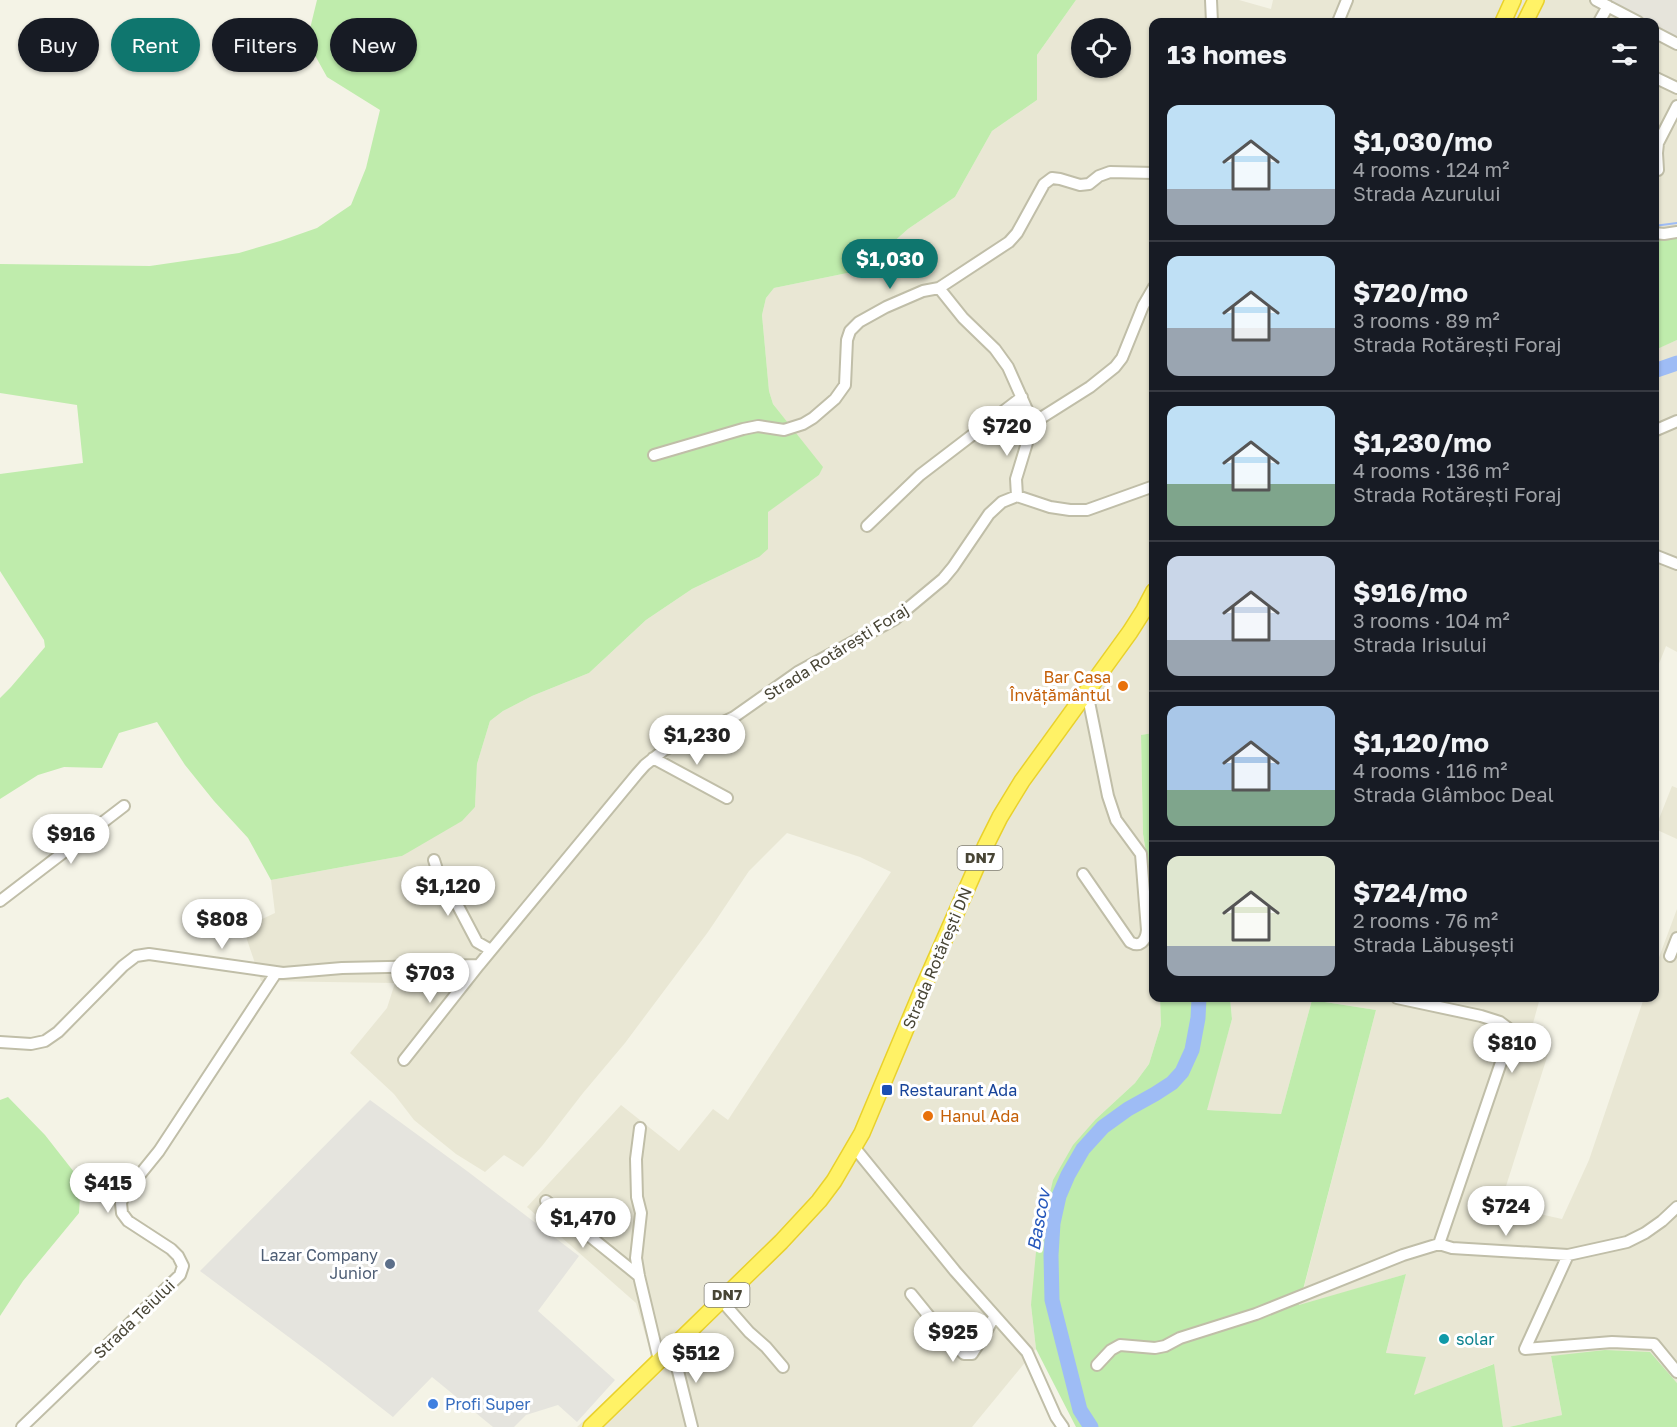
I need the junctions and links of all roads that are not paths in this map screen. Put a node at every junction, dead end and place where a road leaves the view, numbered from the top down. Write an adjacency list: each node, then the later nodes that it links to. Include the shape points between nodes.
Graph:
1 (1211, 0): 8 (street)
2 (1347, 0): 9 (street)
3 (1513, 0): 10 (highway)
4 (1525, 0): 11 (highway)
5 (1536, 0): 12 (highway)
6 (1596, 0): 7 (street)
7 (1608, 6): 13 (street); 14 (street)
8 (1212, 18)
9 (1340, 18)
10 (1505, 18)
11 (1516, 18)
12 (1527, 18)
13 (1601, 18)
14 (1630, 18)
15 (1659, 35): 16 (street)
16 (1677, 44)
17 (1659, 79): 18 (street)
18 (1677, 88)
19 (1677, 106): 20 (street)
20 (1659, 141)
21 (1149, 173): 24 (street, via 1110,172 1080,185 1052,178 1044,184 1009,242)
22 (1677, 232): 23 (street)
23 (1659, 234)
24 (939, 288): 26 (street, via 995,349); 30 (street, via 886,307 859,322 847,340 842,392 803,424 784,430 758,426 743,429)
25 (1149, 296): 28 (street, via 1115,367)
26 (1022, 397): 28 (street); 33 (street, via 920,475)
27 (1677, 421): 29 (street)
28 (1033, 423): 32 (street, via 1016,479)
29 (1659, 428)
30 (654, 455)
31 (1149, 488): 32 (street, via 1087,510 1050,507)
32 (1017, 496): 38 (street, Strada Rotărești Foraj, via 995,507 943,579 895,619 798,672 735,717)
33 (867, 526)
34 (1659, 557): 35 (street)
35 (1677, 564)
36 (1149, 600): 37 (highway, Strada Rotărești DN / DN7)
37 (1087, 692): 42 (street, via 1116,820 1141,854 1147,930 1143,942 1130,942); 53 (highway, Strada Rotărești DN / DN7, via 1000,817)
38 (653, 758): 39 (street); 45 (street, Strada Rotărești Foraj)
39 (727, 798)
40 (124, 806): 43 (street)
41 (434, 860): 45 (street, via 440,879 477,942)
42 (1083, 874)
43 (0, 901)
44 (1677, 938): 46 (street)
45 (491, 950): 47 (street, Strada Rotărești Foraj)
46 (1670, 956)
47 (478, 965): 48 (street); 51 (street, Strada Rotărești Foraj)
48 (276, 973): 50 (street, via 172,956 136,956 45,1041); 67 (street, Strada Teiului, via 159,1151 124,1193 122,1213 171,1249 183,1266 180,1275)
49 (1415, 1002): 56 (street, via 1500,1022 1508,1028 1510,1036)
50 (0, 1042)
51 (404, 1060)
52 (640, 1128): 58 (street, via 636,1159 641,1213 636,1258)
53 (854, 1147): 60 (highway, DN7, via 819,1201); 61 (street)
54 (546, 1201): 58 (street)
55 (1677, 1207): 57 (street, via 1627,1242)
56 (1439, 1244): 57 (street); 64 (street, via 1165,1346 1120,1345)
57 (1568, 1255): 66 (street, via 1525,1349 1612,1341 1654,1344)
58 (639, 1276): 63 (street)
59 (911, 1294): 61 (street, via 964,1354 972,1354)
60 (721, 1300): 62 (highway, DN7); 65 (street)
61 (994, 1317): 70 (street, via 1027,1352)
62 (672, 1347): 63 (highway, DN7); 69 (street)
63 (659, 1360): 68 (highway, DN7)
64 (1097, 1365)
65 (783, 1367)
66 (1677, 1372)
67 (22, 1427)
68 (591, 1427)
69 (692, 1427)
70 (1063, 1427)

